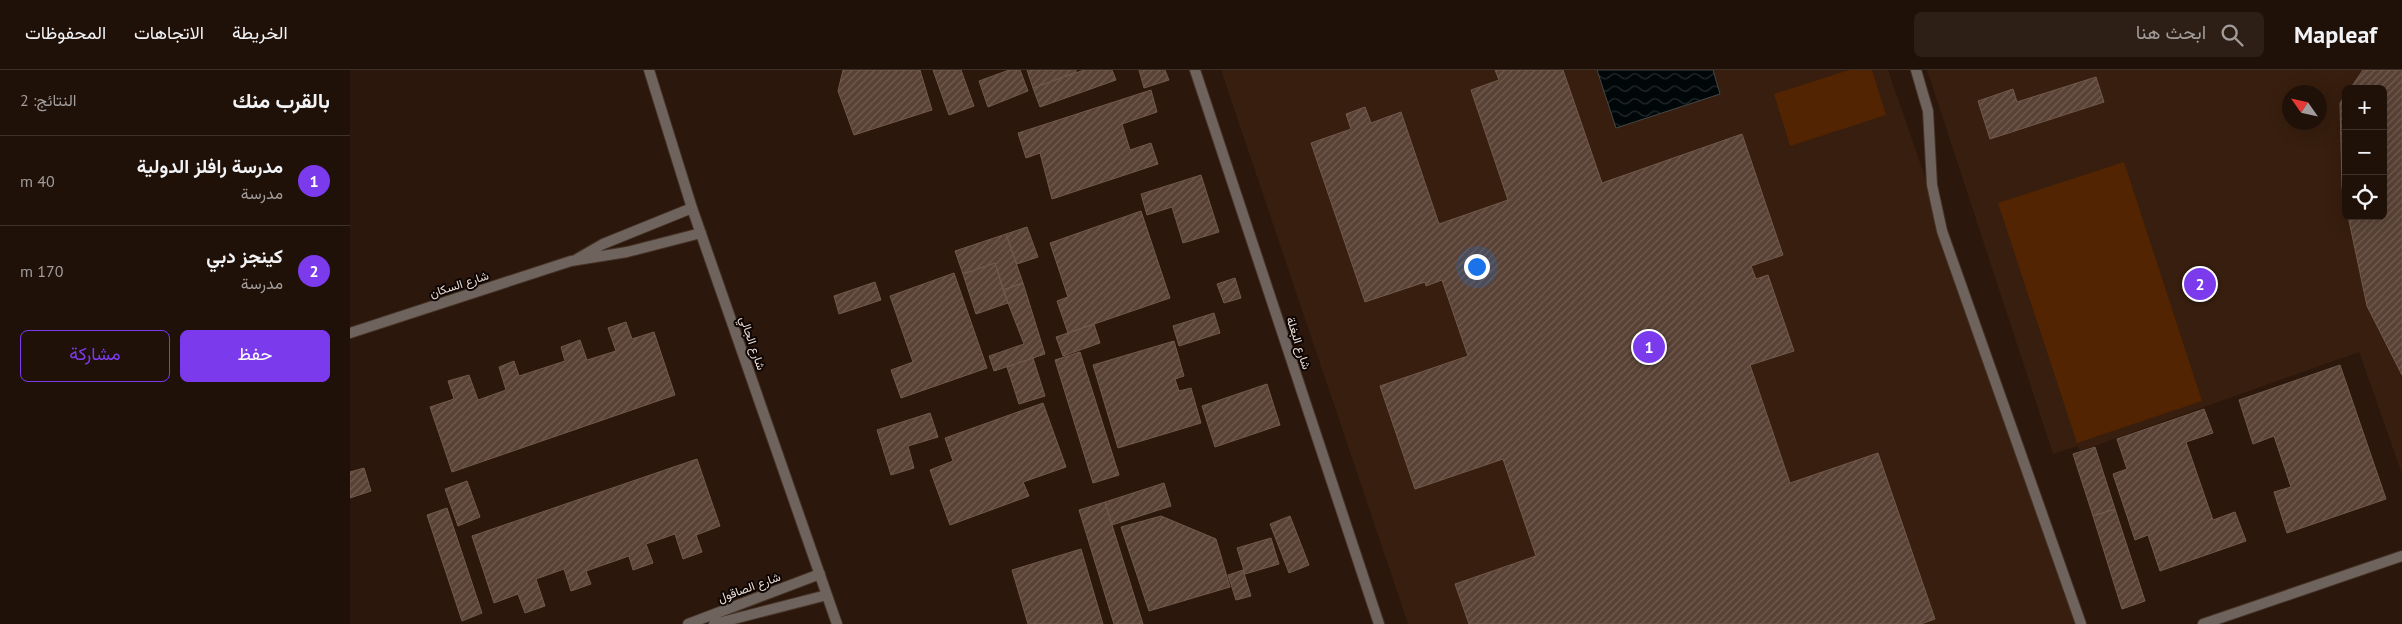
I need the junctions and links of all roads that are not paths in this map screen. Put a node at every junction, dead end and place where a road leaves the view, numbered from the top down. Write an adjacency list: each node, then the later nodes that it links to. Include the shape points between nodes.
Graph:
1 (649, 70): 4 (street, شارع الجالي)
2 (1195, 70): 14 (street, شارع البغلة)
3 (1916, 70): 15 (street, via 1928,111 1932,185 1942,231)
4 (692, 208): 5 (street, شارع الجالي); 6 (street, شارع السكان, via 603,244)
5 (701, 233): 6 (street, شارع السكان, via 627,252); 9 (street, شارع الجالي)
6 (577, 259): 7 (street, شارع السكان)
7 (350, 333)
8 (2402, 556): 16 (street)
9 (820, 574): 10 (street, شارع الجالي); 11 (street, شارع الصاقول)
10 (827, 595): 12 (street, شارع الصاقول); 13 (street, شارع الجالي)
11 (688, 624)
12 (714, 624)
13 (836, 624)
14 (1379, 624)
15 (2081, 624)
16 (2203, 624)

